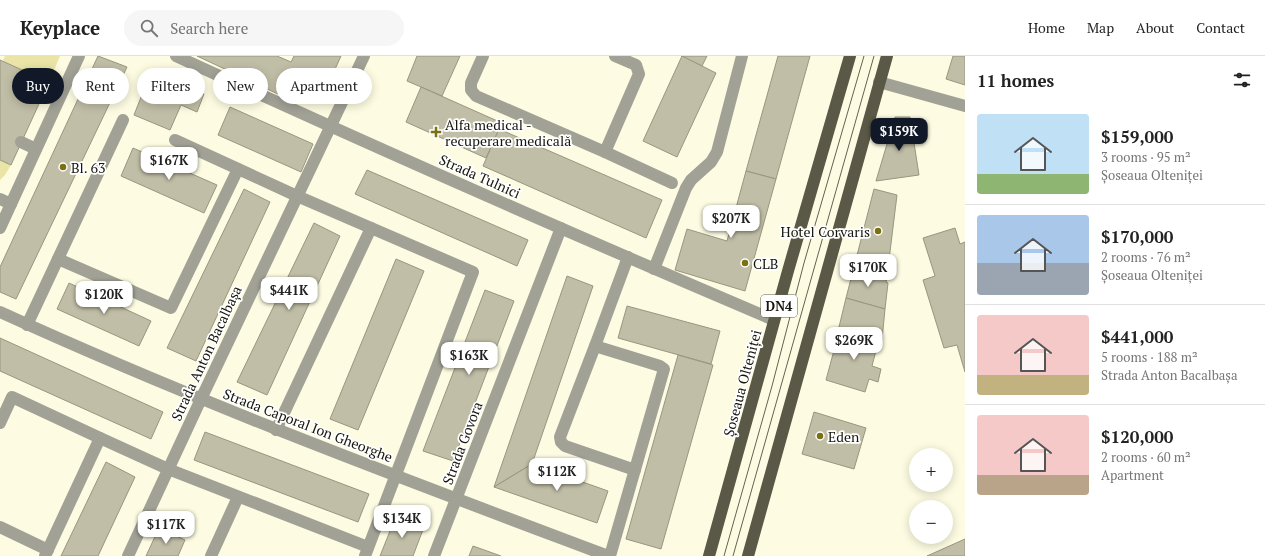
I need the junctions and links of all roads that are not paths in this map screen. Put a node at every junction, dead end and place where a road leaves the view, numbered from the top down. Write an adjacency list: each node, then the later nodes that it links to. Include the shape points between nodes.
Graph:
1 (79, 56): 15 (street)
2 (176, 56): 12 (street, Strada Tulnici)
3 (364, 56): 12 (street, Strada Anton Bacalbașa)
4 (615, 56): 16 (street, via 636,65 639,74)
5 (742, 56): 27 (street, via 717,152 686,188)
6 (850, 56): 29 (main road, Șoseaua Olteniței / DN4)
7 (887, 56): 9 (main road)
8 (482, 58): 16 (street, via 471,83 471,90 476,96)
9 (880, 82): 10 (street); 49 (main road, DN4)
10 (965, 106)
11 (123, 120): 26 (street)
12 (330, 127): 19 (street, Strada Anton Bacalbașa); 24 (street, Strada Tulnici)
13 (175, 140): 17 (street)
14 (21, 142): 15 (street)
15 (36, 149): 21 (street)
16 (605, 152): 18 (street)
17 (238, 169): 19 (street); 26 (street, via 171,308)
18 (672, 183)
19 (297, 196): 23 (street); 32 (street, Strada Anton Bacalbașa)
20 (0, 199): 21 (street)
21 (11, 204): 22 (street)
22 (0, 228)
23 (371, 228): 34 (street); 38 (street, via 473,272)
24 (561, 228): 25 (street, Strada Tulnici); 40 (street, Strada Govora)
25 (628, 257): 27 (street, Strada Tulnici); 31 (street)
26 (58, 259): 30 (street)
27 (654, 269): 29 (street, Strada Tulnici)
28 (0, 312): 30 (street, Strada Caporal Ion Gheorghe)
29 (774, 320): 48 (main road, Șoseaua Olteniței / DN4)
30 (27, 324): 32 (street, Strada Caporal Ion Gheorghe)
31 (594, 346): 37 (street, via 664,369); 37 (street, via 560,437 561,442 565,446)
32 (200, 399): 34 (street, Strada Caporal Ion Gheorghe); 36 (street, Strada Anton Bacalbașa)
33 (0, 423): 35 (street, via 12,397)
34 (276, 430): 38 (street, Strada Caporal Ion Gheorghe)
35 (100, 438): 36 (street); 43 (street)
36 (168, 470): 39 (street); 44 (street, Strada Anton Bacalbașa)
37 (635, 470): 47 (street)
38 (395, 475): 40 (street, Strada Caporal Ion Gheorghe); 42 (street)
39 (238, 497): 42 (street); 45 (street)
40 (456, 499): 46 (street, Strada Govora); 47 (street, Strada Caporal Ion Gheorghe)
41 (0, 527): 43 (street)
42 (367, 552)
43 (47, 553)
44 (128, 556)
45 (211, 556)
46 (434, 556)
47 (609, 556)
48 (709, 556)
49 (748, 556)

